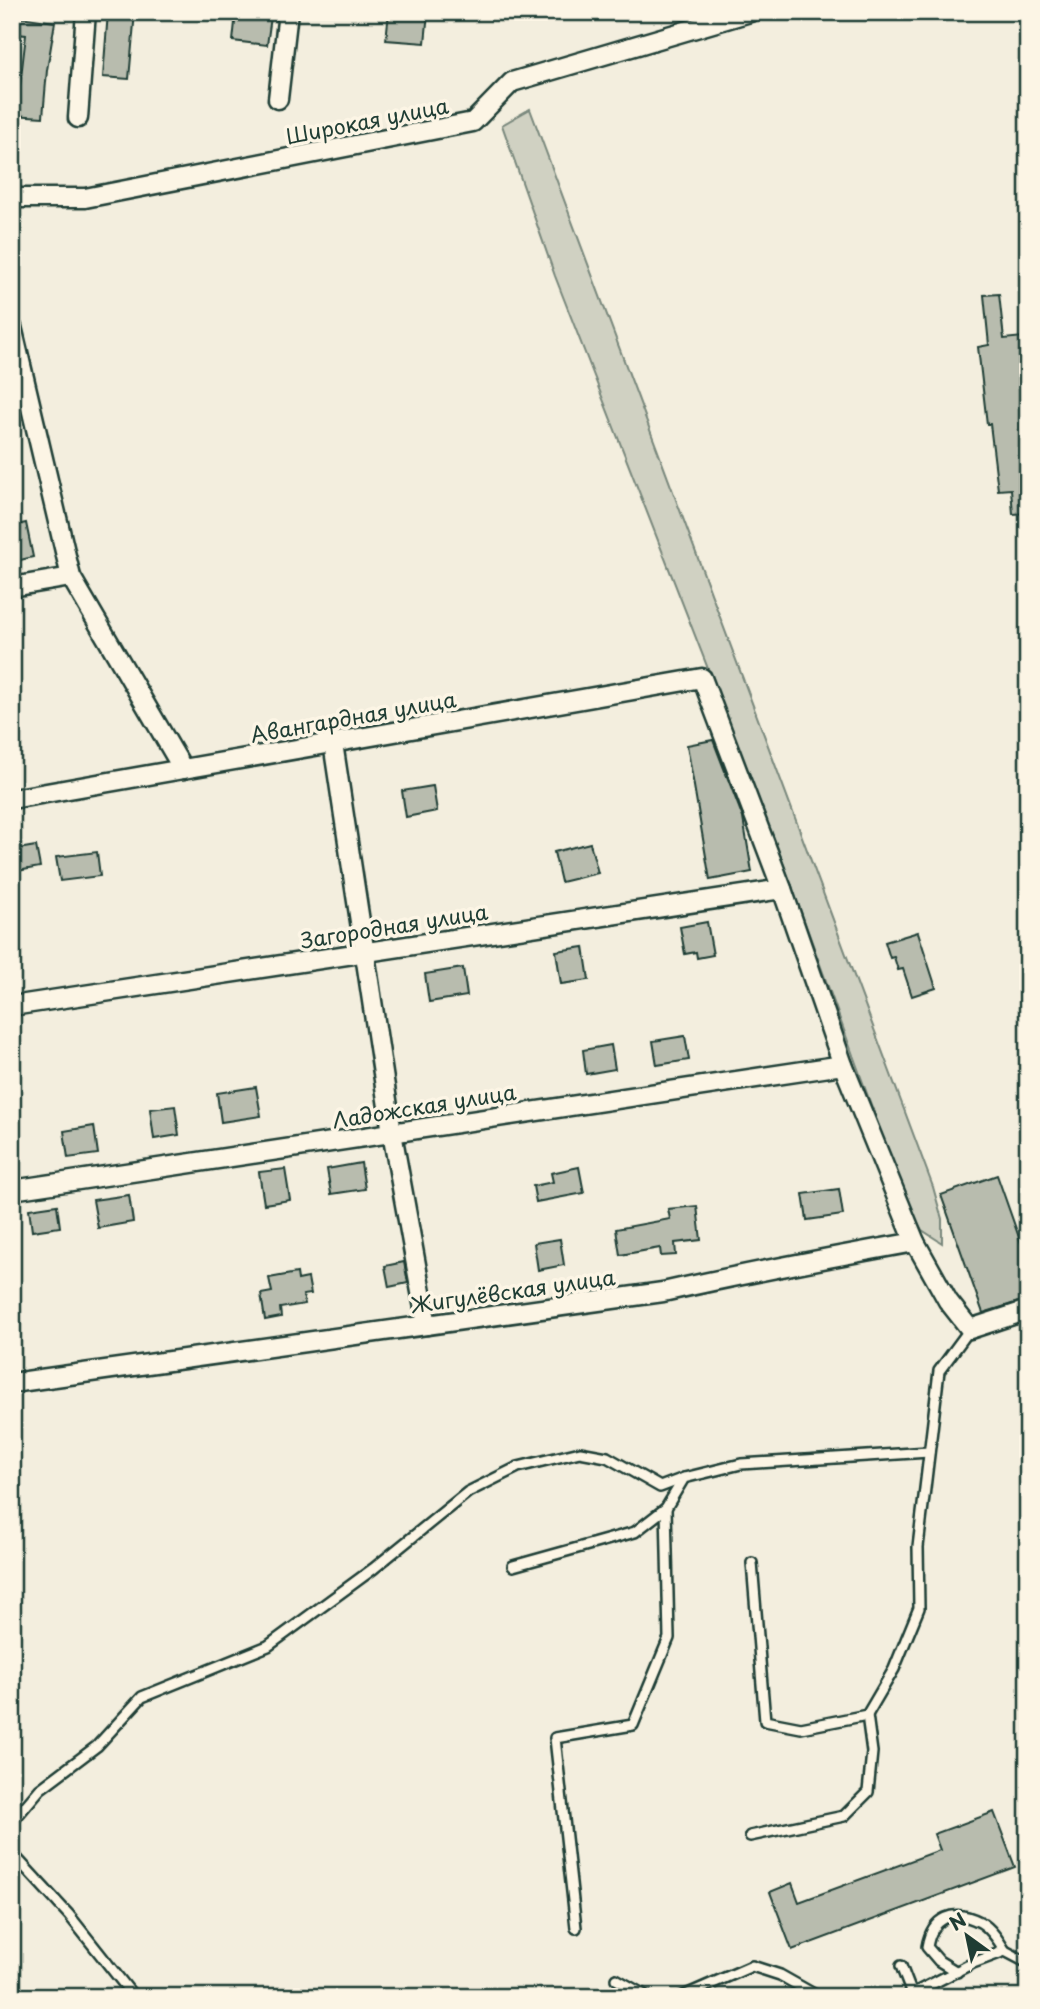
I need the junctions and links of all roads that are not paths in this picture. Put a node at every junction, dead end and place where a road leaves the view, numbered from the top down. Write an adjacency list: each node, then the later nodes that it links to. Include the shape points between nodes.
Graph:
1 (86, 12): 5 (street)
2 (288, 12): 4 (street)
3 (750, 12): 6 (street, Широкая улица, via 512,82 473,122 85,198)
4 (278, 99)
5 (78, 118)
6 (12, 198)
7 (12, 327): 8 (street)
8 (14, 354): 9 (street)
9 (71, 577): 10 (street); 12 (street)
10 (12, 587)
11 (333, 743): 12 (street, Авангардная улица); 14 (street, Авангардная улица, via 702,678); 15 (street)
12 (183, 769): 13 (street, Авангардная улица)
13 (12, 799)
14 (782, 888): 15 (street, Загородная улица); 17 (street)
15 (366, 952): 16 (street, Загородная улица); 18 (street)
16 (12, 1006)
17 (843, 1065): 18 (street, Ладожская улица); 20 (street)
18 (392, 1133): 19 (street, Ладожская улица); 22 (street)
19 (12, 1190)
20 (915, 1242): 22 (street, Жигулёвская улица, via 663,1293); 23 (street, via 948,1301)
21 (1028, 1310): 23 (street)
22 (427, 1325): 24 (street, Жигулёвская улица)
23 (970, 1329): 25 (lane, via 939,1371)
24 (12, 1382)
25 (929, 1452): 26 (lane, via 741,1464); 30 (lane, via 918,1547 919,1608 894,1669)
26 (684, 1478): 27 (lane); 31 (lane, via 660,1487 607,1457 580,1452 518,1467 468,1492 268,1646 142,1697 97,1746 40,1789)
27 (666, 1508): 29 (lane, via 635,1532); 34 (lane, via 669,1637 633,1725 555,1738)
28 (752, 1563): 30 (lane, via 765,1721 801,1728)
29 (513, 1566)
30 (867, 1714): 32 (lane, via 872,1752 868,1792 844,1816)
31 (12, 1822)
32 (750, 1836)
33 (12, 1853): 41 (lane)
34 (576, 1928)
35 (1005, 1951): 36 (lane); 38 (lane); 38 (lane, via 981,1922 957,1915 943,1917 930,1932 927,1947)
36 (1028, 1963)
37 (901, 1966): 40 (lane)
38 (957, 1972): 40 (lane)
39 (617, 1979): 42 (lane)
40 (912, 1996)
41 (134, 1997)
42 (648, 1997)
43 (681, 1997): 44 (lane, via 752,1966 780,1975)
44 (818, 1997)

